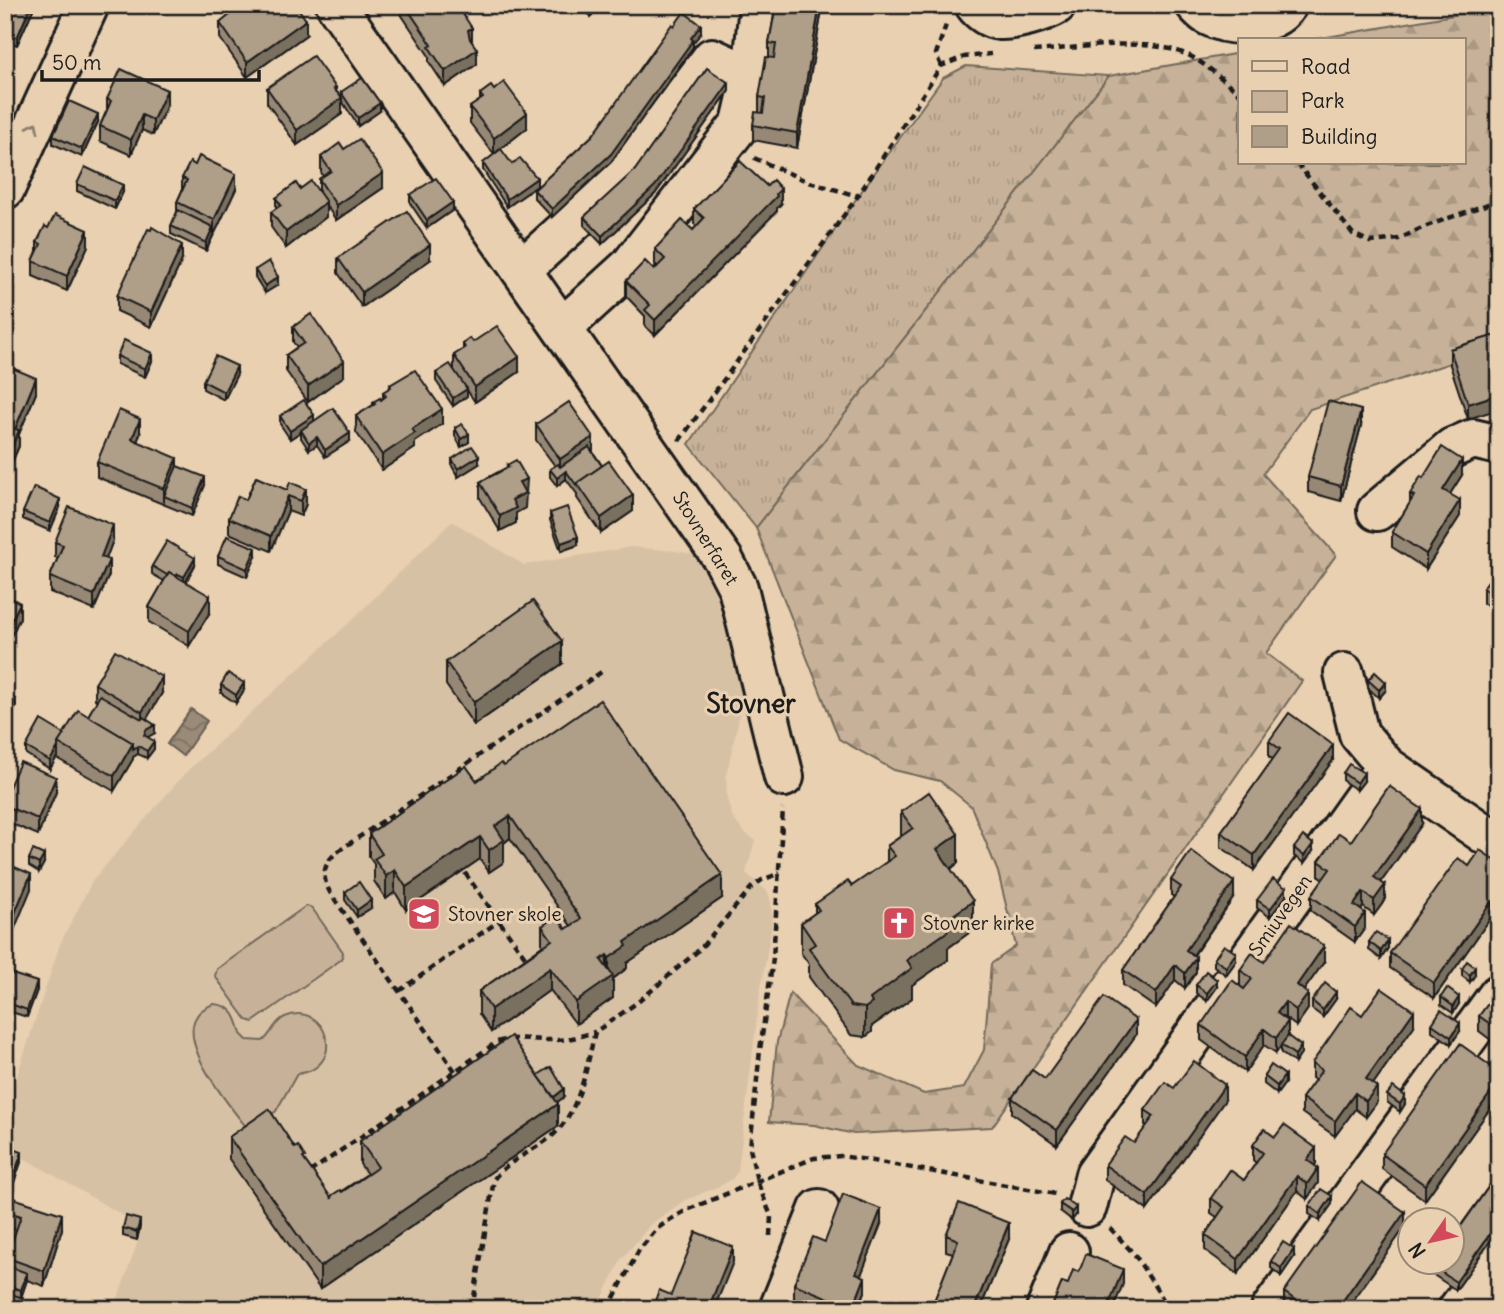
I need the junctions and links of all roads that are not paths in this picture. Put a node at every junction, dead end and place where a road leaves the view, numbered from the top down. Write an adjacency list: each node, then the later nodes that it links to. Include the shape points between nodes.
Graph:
1 (89, 5): 9 (street, one-way to 1)
2 (336, 5): 10 (street, Stovnerfaret)
3 (758, 5): 8 (street)
4 (1056, 5): 7 (street, via 1045,12 999,20 981,12)
5 (1196, 5): 6 (street, via 1209,16 1246,25)
6 (1287, 5)
7 (962, 12)
8 (752, 76): 10 (street, via 712,58 623,177); 11 (street, via 741,122 630,266)
9 (5, 189)
10 (521, 270): 11 (street, Stovnerfaret)
11 (562, 328): 16 (street, Stovnerfaret, via 723,559 738,588)
12 (1499, 445): 13 (street, via 1473,439 1452,448)
13 (1377, 511)
14 (1344, 673): 15 (street, via 1359,734)
15 (1386, 766): 17 (street); 19 (street, Smiuvegen, via 1095,1175)
16 (785, 777)
17 (1499, 844)
18 (1499, 994): 25 (street)
19 (1087, 1207)
20 (819, 1209): 23 (street)
21 (1069, 1252): 24 (street)
22 (1499, 1253): 26 (street)
23 (779, 1309)
24 (1046, 1309)
25 (1271, 1309)
26 (1458, 1309)

